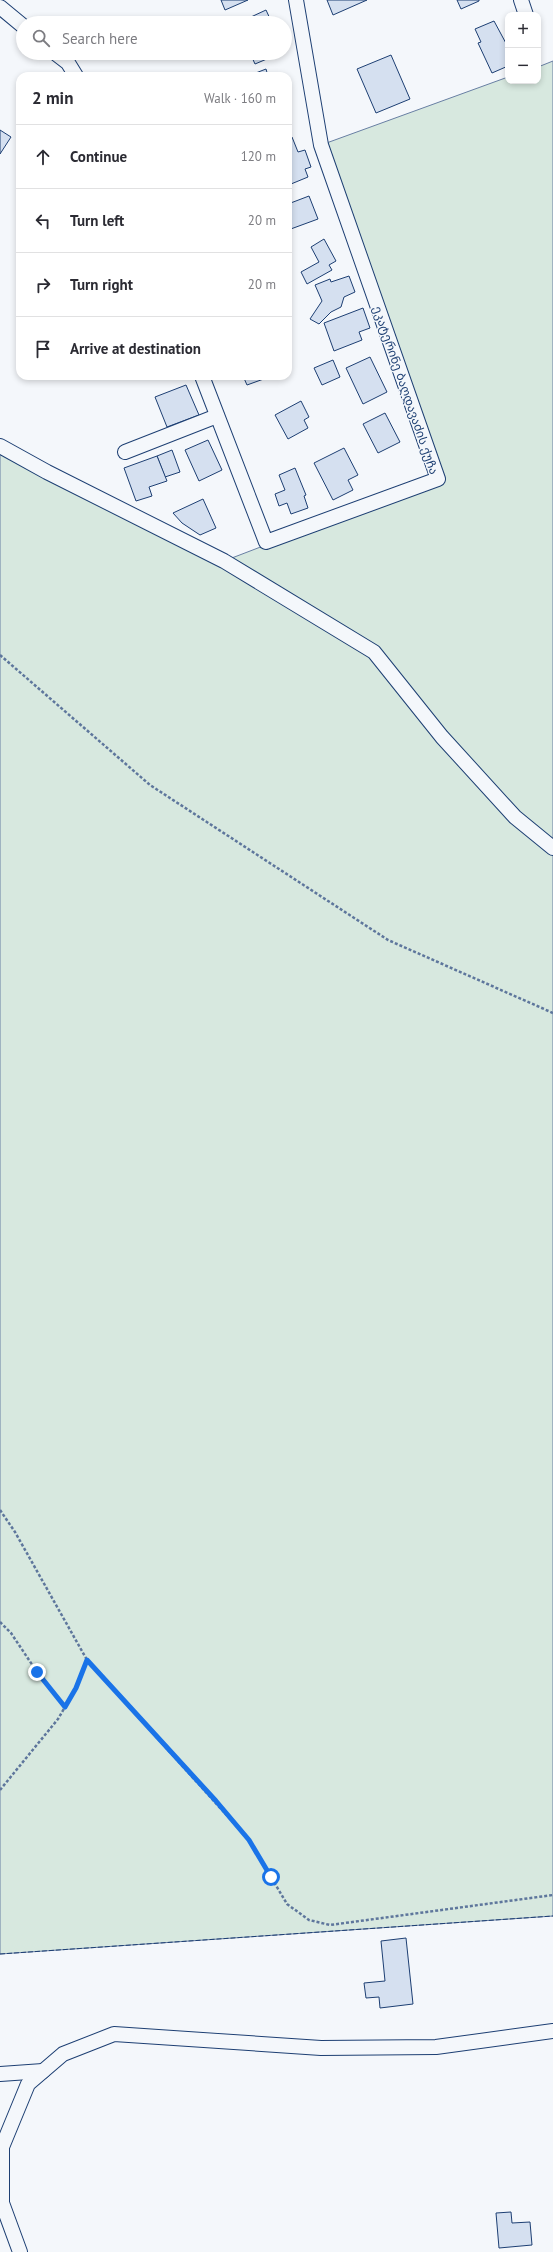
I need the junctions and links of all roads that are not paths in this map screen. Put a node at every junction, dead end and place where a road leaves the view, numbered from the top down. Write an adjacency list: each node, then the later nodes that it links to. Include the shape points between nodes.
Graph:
1 (296, 0): 9 (street, ეკატერინე ბაღდავაძის ქუჩა, via 321,145 438,479 266,542)
2 (521, 0): 4 (street)
3 (0, 7): 5 (street)
4 (525, 12)
5 (16, 20)
6 (64, 60): 7 (street)
7 (74, 72)
8 (204, 380): 9 (street, ეკატერინე ბაღდავაძის ქუჩა)
9 (218, 416): 11 (street)
10 (0, 446): 12 (street, via 224,561 374,652 442,737 515,816)
11 (125, 452)
12 (553, 848)
13 (553, 2031): 14 (street, via 436,2047 321,2048 114,2034 63,2054)
14 (43, 2071): 15 (street); 16 (street, via 28,2084 2,2147 2,2203)
15 (0, 2074)
16 (20, 2252)

